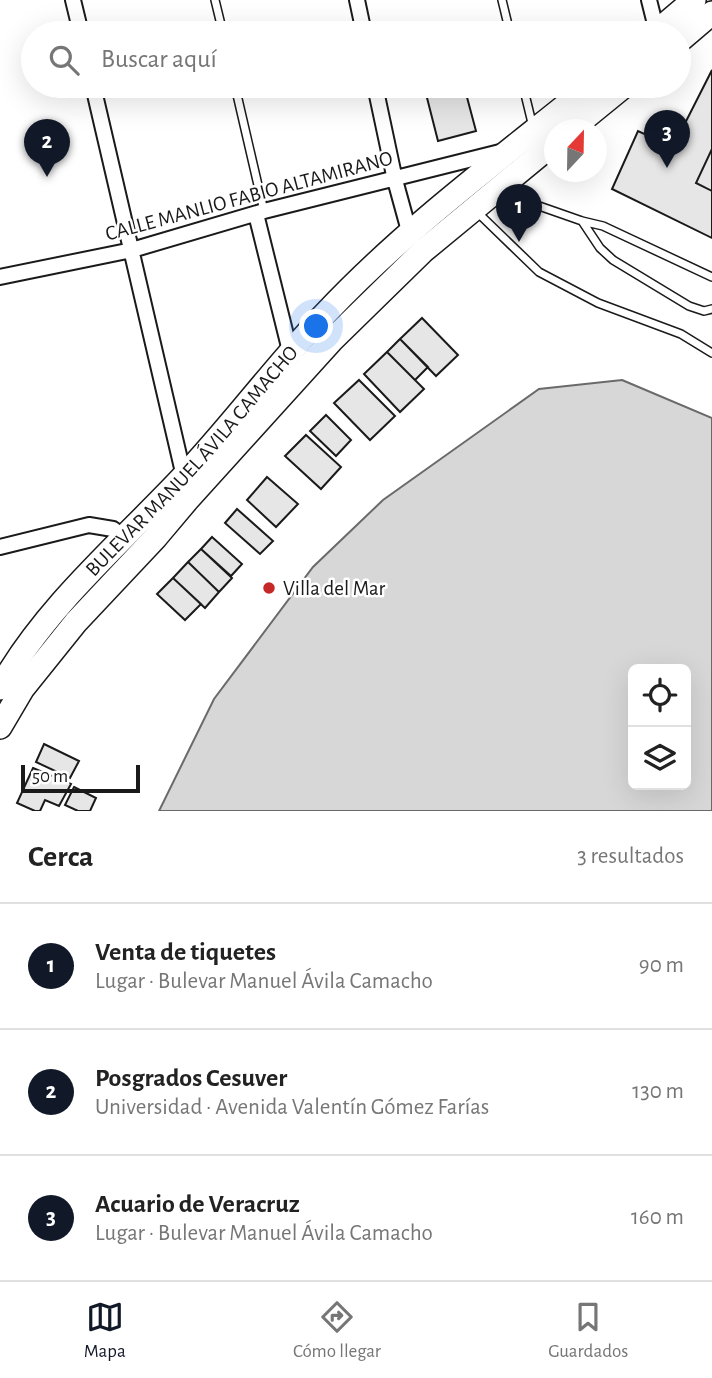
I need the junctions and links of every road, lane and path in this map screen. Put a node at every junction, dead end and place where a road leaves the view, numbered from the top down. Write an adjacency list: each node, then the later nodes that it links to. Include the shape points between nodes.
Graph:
1 (73, 0): 8 (street)
2 (215, 0): 9 (lane)
3 (357, 0): 10 (street)
4 (502, 0): 11 (lane)
5 (649, 0): 12 (street)
6 (694, 0): 13 (main road)
7 (712, 13): 14 (main road)
8 (78, 21)
9 (220, 21)
10 (361, 21)
11 (507, 21)
12 (653, 21)
13 (670, 21)
14 (691, 31)
15 (96, 98): 31 (street)
16 (237, 98): 28 (lane)
17 (378, 98): 25 (street)
18 (526, 98): 22 (lane)
19 (575, 98): 22 (main road, BULEVAR MANUEL ÁVILA CAMACHO)
20 (609, 98): 21 (main road)
21 (584, 119)
22 (534, 131): 23 (main road, BULEVAR MANUEL ÁVILA CAMACHO)
23 (508, 150): 25 (street, CALLE MANLIO FABIO ALTAMIRANO); 30 (main road, BULEVAR MANUEL ÁVILA CAMACHO)
24 (544, 151): 26 (main road, BULEVAR MANUEL ÁVILA CAMACHO)
25 (395, 180): 28 (street, CALLE MANLIO FABIO ALTAMIRANO); 30 (street)
26 (495, 191): 27 (main road, BULEVAR MANUEL ÁVILA CAMACHO); 29 (lane)
27 (474, 209): 35 (lane, via 538,272 598,303 681,334); 37 (main road, BULEVAR MANUEL ÁVILA CAMACHO, via 423,251)
28 (260, 212): 31 (street, CALLE MANLIO FABIO ALTAMIRANO); 36 (street)
29 (582, 221): 33 (lane, via 603,226); 34 (lane, via 612,260 689,306)
30 (410, 231): 36 (main road, BULEVAR MANUEL ÁVILA CAMACHO)
31 (132, 250): 32 (street, CALLE MANLIO FABIO ALTAMIRANO); 38 (street)
32 (0, 277)
33 (712, 277)
34 (712, 309)
35 (712, 353)
36 (290, 354): 37 (street); 38 (main road, BULEVAR MANUEL ÁVILA CAMACHO)
37 (297, 381): 39 (main road, BULEVAR MANUEL ÁVILA CAMACHO)
38 (184, 476): 39 (street); 40 (main road, BULEVAR MANUEL ÁVILA CAMACHO)
39 (188, 499): 43 (main road, BULEVAR MANUEL ÁVILA CAMACHO, via 76,622 23,688)
40 (124, 537): 41 (street, via 113,529 89,525); 42 (main road, BULEVAR MANUEL ÁVILA CAMACHO, via 71,591 13,664)
41 (0, 547)
42 (0, 688)
43 (0, 727)

